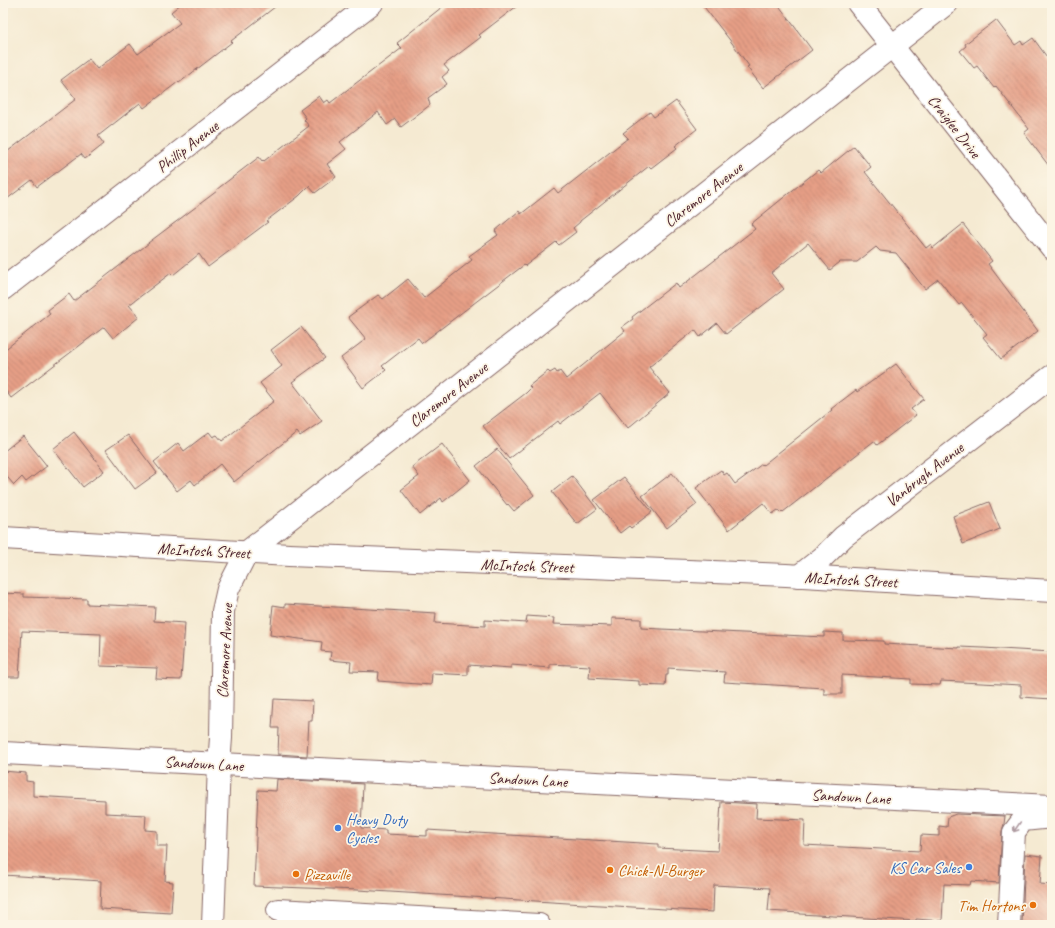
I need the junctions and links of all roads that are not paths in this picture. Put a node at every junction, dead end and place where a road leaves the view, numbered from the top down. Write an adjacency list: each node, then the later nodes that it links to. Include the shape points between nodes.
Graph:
1 (372, 3): 6 (street, Phillip Avenue)
2 (858, 3): 4 (street, Craiglee Drive)
3 (947, 3): 4 (street, Claremore Avenue)
4 (892, 46): 5 (street, Craiglee Drive); 9 (street, Claremore Avenue)
5 (1052, 248)
6 (3, 289)
7 (1052, 376): 10 (street, Vanbrugh Avenue, via 843,537)
8 (3, 538): 9 (street, McIntosh Street)
9 (247, 552): 10 (street, McIntosh Street); 13 (street, Claremore Avenue, via 228,589 223,611)
10 (799, 576): 11 (street, McIntosh Street)
11 (1052, 591)
12 (3, 753): 13 (street, Sandown Lane)
13 (219, 764): 14 (street, Sandown Lane); 19 (street, Claremore Avenue)
14 (1052, 806)
15 (1052, 817): 21 (street, one-way to 21, via 1023,820 1014,832)
16 (278, 910): 17 (street)
17 (349, 919): 18 (street)
18 (469, 923): 20 (street)
19 (213, 925)
20 (539, 925)
21 (1009, 925)

